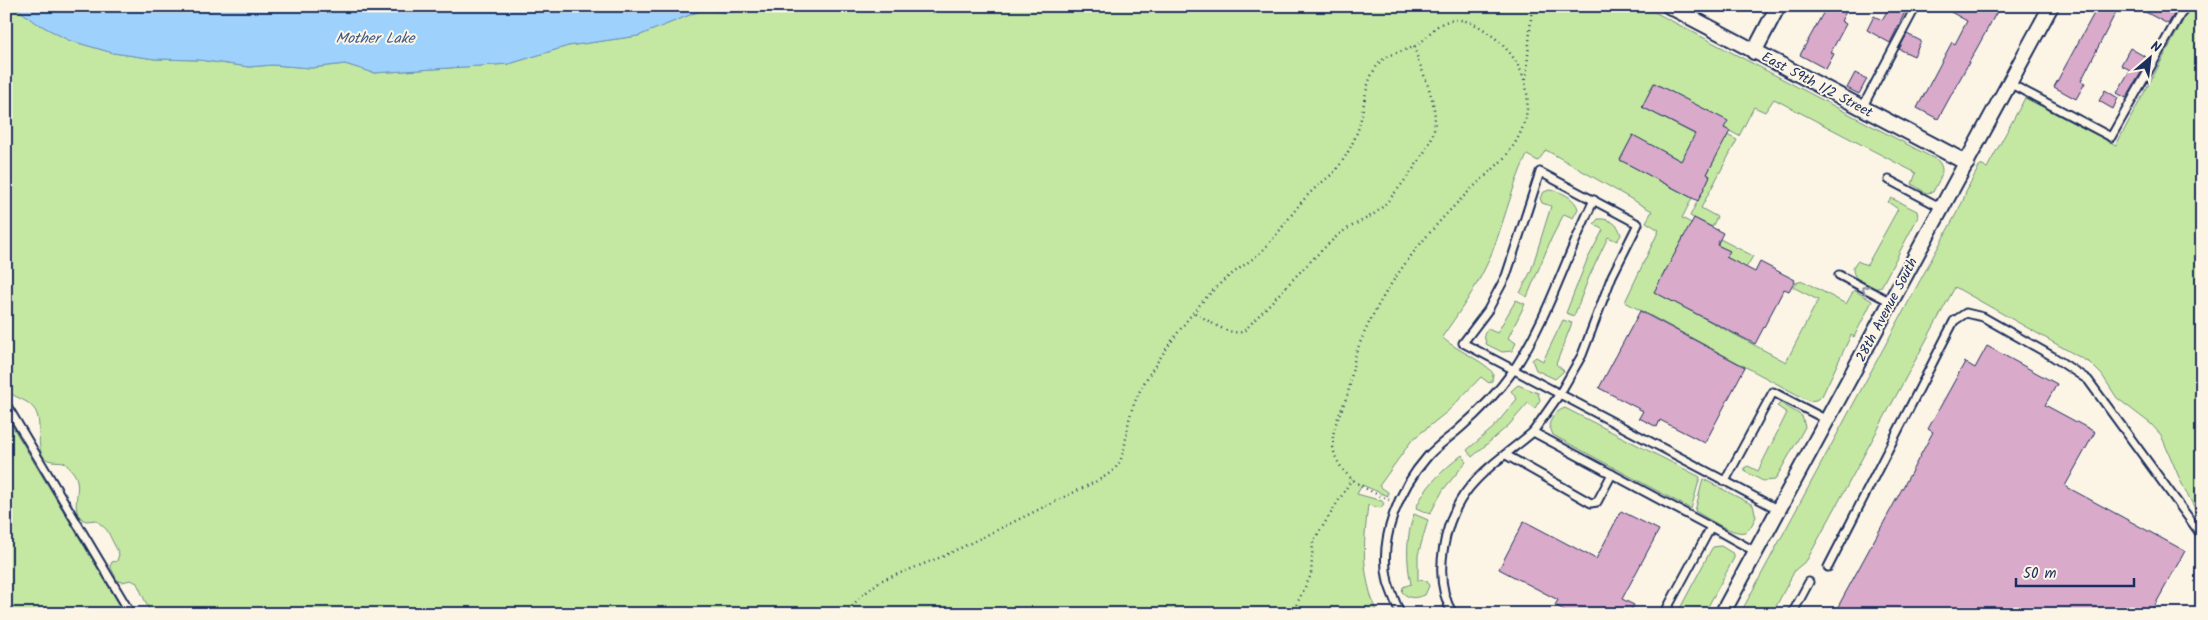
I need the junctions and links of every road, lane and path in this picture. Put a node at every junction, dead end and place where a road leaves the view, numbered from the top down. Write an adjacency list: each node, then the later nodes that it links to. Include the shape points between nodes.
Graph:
1 (1532, 6): 9 (path)
2 (1669, 6): 8 (street, East 59th 1/2 Street)
3 (1778, 6): 8 (street)
4 (1916, 6): 11 (lane)
5 (2051, 6): 10 (street, 28th Avenue South)
6 (2184, 6): 10 (lane, via 2111,137)
7 (1414, 46): 9 (path, via 1446,21 1470,22 1507,48); 18 (path, via 1380,62 1362,99 1359,126 1333,173 1313,190 1260,253 1221,283); 18 (path, via 1434,105 1434,133 1429,145 1388,201 1378,211 1338,235 1282,288 1243,332 1224,330)
8 (1754, 52): 11 (street, East 59th 1/2 Street)
9 (1526, 80): 26 (path, via 1527,107 1523,128 1512,148 1415,249 1366,329 1356,352 1352,378 1336,418 1332,438 1336,457)
10 (2010, 83): 12 (street, 28th Avenue South)
11 (1862, 109): 12 (street, East 59th 1/2 Street)
12 (1967, 163): 15 (street, 28th Avenue South)
13 (1889, 180): 15 (lane)
14 (1594, 200): 19 (lane, via 1543,316); 19 (lane, via 1540,172 1506,276 1488,310 1463,343); 20 (lane, via 1638,224 1612,276 1582,355)
15 (1942, 208): 17 (street, 28th Avenue South)
16 (1839, 275): 17 (lane, one-way to 16)
17 (1891, 302): 22 (street, 28th Avenue South)
18 (1195, 313): 36 (path, via 1174,338 1137,395 1119,464 1112,472 944,556 880,581)
19 (1513, 370): 20 (lane); 28 (lane, via 1485,404 1428,455)
20 (1559, 395): 23 (lane); 27 (lane)
21 (6, 404): 35 (lane)
22 (1828, 420): 27 (lane, via 1774,392); 29 (street, 28th Avenue South)
23 (1533, 432): 24 (lane); 25 (lane)
24 (1506, 455): 25 (lane, via 1591,503 1597,502); 41 (lane, via 1468,489 1456,508 1441,563 1446,603)
25 (1612, 474): 30 (lane)
26 (1352, 479): 28 (path, via 1361,487); 39 (path, via 1313,542 1311,575)
27 (1725, 481): 29 (lane)
28 (1397, 503): 40 (lane, via 1388,531 1386,556 1388,581)
29 (1778, 510): 32 (street, 28th Avenue South)
30 (1710, 527): 32 (lane); 42 (lane)
31 (2202, 536): 33 (lane, via 2088,380 1983,317 1966,313 1954,321)
32 (1756, 552): 43 (street, 28th Avenue South)
33 (1828, 566)
34 (1809, 582): 44 (lane)
35 (131, 614)
36 (846, 614)
37 (1033, 614): 38 (path, via 1047,609)
38 (1066, 614)
39 (1292, 614)
40 (1400, 614)
41 (1453, 614)
42 (1664, 614)
43 (1722, 614)
44 (1792, 614)

